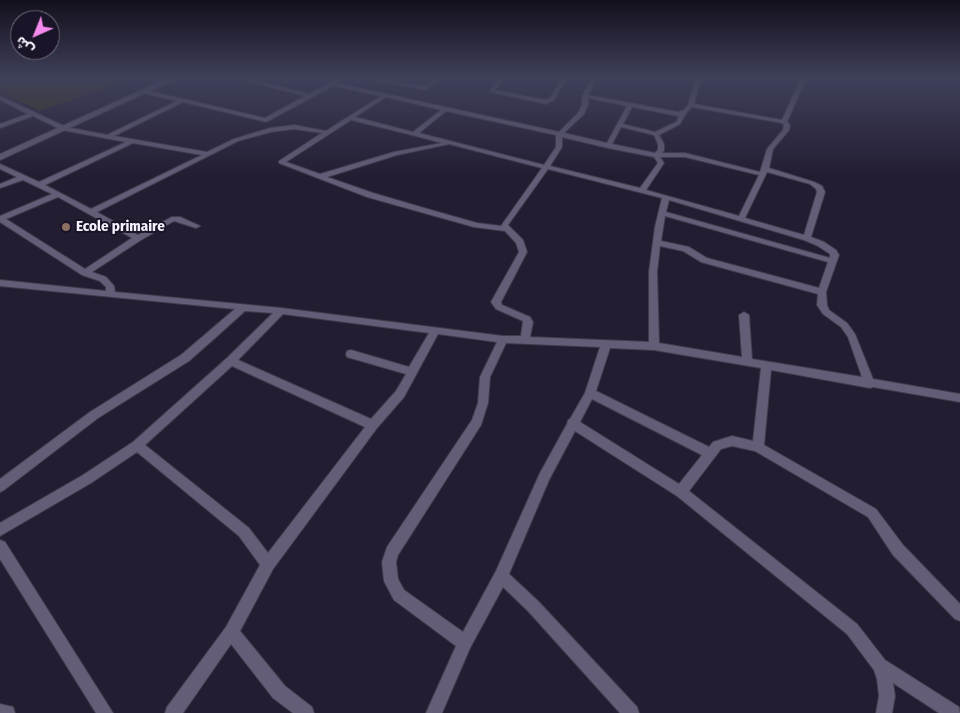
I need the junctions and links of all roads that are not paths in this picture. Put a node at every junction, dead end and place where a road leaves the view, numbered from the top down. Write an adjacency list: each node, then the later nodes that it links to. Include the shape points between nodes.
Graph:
1 (28, 111): 15 (street)
2 (103, 111): 22 (main road)
3 (159, 111): 28 (street)
4 (230, 111): 17 (street)
5 (282, 111): 17 (street)
6 (361, 111): 16 (street)
7 (442, 111): 25 (street)
8 (450, 111): 27 (street)
9 (582, 111): 27 (street)
10 (627, 111): 19 (street)
11 (660, 111): 14 (street)
12 (725, 111): 18 (street)
13 (789, 111): 18 (street)
14 (683, 113): 26 (street, via 678,123)
15 (34, 114): 20 (street); 22 (street)
16 (351, 118): 24 (street); 25 (street)
17 (266, 120): 21 (street); 23 (street, via 269,126)
18 (784, 122): 37 (street, via 786,130 772,145)
19 (619, 125): 26 (street); 31 (street)
20 (0, 126)
21 (294, 127): 23 (street); 24 (street)
22 (64, 129): 28 (street); 34 (main road)
23 (264, 132): 32 (street, via 228,143)
24 (328, 133): 38 (street, via 281,162)
25 (414, 134): 30 (street)
26 (656, 134): 33 (street, via 662,147)
27 (559, 135): 31 (street); 36 (street, via 558,146)
28 (107, 136): 29 (street)
29 (132, 141): 32 (street); 40 (street)
30 (452, 143): 36 (street); 38 (street, via 396,152)
31 (608, 146): 33 (street)
32 (209, 154): 45 (street)
33 (656, 155): 37 (street, via 685,155); 42 (street, via 661,163)
34 (0, 157)
35 (0, 166): 39 (street)
36 (546, 167): 42 (street); 50 (street, via 505,223)
37 (763, 172): 47 (street); 52 (street, via 812,183 819,188)
38 (322, 176): 50 (street, via 370,195 477,226)
39 (24, 177): 40 (street); 41 (street)
40 (39, 185): 43 (street)
41 (0, 186)
42 (642, 191): 44 (street)
43 (58, 194): 45 (street); 48 (street)
44 (666, 197): 46 (street); 47 (street)
45 (92, 212): 51 (street)
46 (663, 213): 53 (street); 54 (street)
47 (742, 217): 52 (street)
48 (0, 220): 55 (street)
49 (196, 226): 51 (street, via 175,218)
50 (508, 229): 64 (street, via 520,242 523,252 496,302 527,319)
51 (138, 238): 55 (street)
52 (806, 238): 54 (street, via 834,252)
53 (657, 243): 57 (street, via 686,249 704,260); 66 (street, via 652,272)
54 (834, 261): 57 (street)
55 (85, 273): 58 (street, via 103,279 110,286)
56 (0, 283): 58 (street)
57 (822, 292): 72 (street, via 824,309 844,326 854,341)
58 (110, 294): 59 (street)
59 (243, 307): 60 (street); 80 (street, via 185,358 94,415)
60 (281, 311): 62 (street); 68 (street)
61 (744, 315): 69 (street)
62 (435, 330): 63 (street); 71 (street)
63 (502, 339): 64 (street); 88 (street, via 487,369 478,422 392,552 389,562 391,581 399,596)
64 (524, 340): 65 (street)
65 (606, 345): 66 (street); 73 (street)
66 (654, 346): 69 (street)
67 (351, 354): 71 (street)
68 (230, 361): 76 (street); 77 (street)
69 (747, 362): 70 (street)
70 (766, 366): 72 (street); 78 (street)
71 (412, 372): 76 (street, via 400,394)
72 (870, 384): 74 (street)
73 (590, 393): 75 (street); 79 (street)
74 (960, 398)
75 (572, 423): 81 (street); 85 (street, via 544,477)
76 (373, 425): 84 (street)
77 (137, 445): 82 (street); 84 (street, via 244,532)
78 (758, 446): 79 (street, via 728,440); 86 (street, via 872,513 898,550)
79 (709, 453): 81 (street)
80 (0, 486)
81 (681, 492): 89 (street, via 840,618 864,642)
82 (0, 530)
83 (0, 547): 92 (street)
84 (268, 564): 87 (street)
85 (501, 576): 88 (street); 96 (street, via 533,606)
86 (960, 614)
87 (231, 632): 93 (street); 94 (street, via 279,692)
88 (465, 643): 95 (street)
89 (880, 665): 97 (street, via 887,696); 98 (street)
90 (0, 712): 91 (street)
91 (7, 713)
92 (105, 713)
93 (173, 713)
94 (306, 713)
95 (434, 713)
96 (631, 713)
97 (884, 713)
98 (953, 713)

